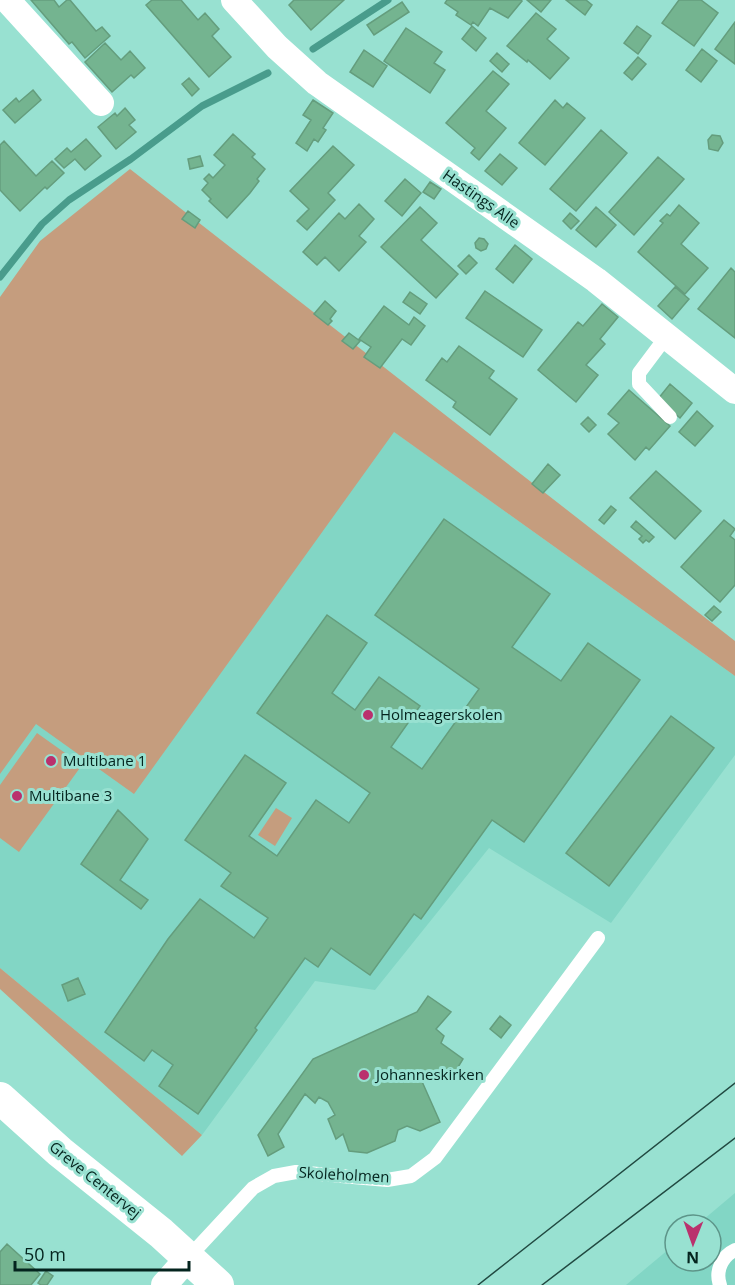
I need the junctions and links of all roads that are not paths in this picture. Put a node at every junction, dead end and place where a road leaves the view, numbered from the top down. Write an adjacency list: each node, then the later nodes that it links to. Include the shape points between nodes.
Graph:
1 (7, 0): 3 (street)
2 (234, 0): 4 (street, Hastings Alle, via 317,83 596,280)
3 (101, 103)
4 (666, 336): 5 (street, Hastings Alle); 6 (lane, via 639,373 639,384)
5 (735, 391)
6 (670, 417)
7 (598, 938): 10 (lane, Skoleholmen, via 435,1158 411,1176 387,1180 296,1172 274,1176 253,1188)
8 (0, 1098): 10 (street, Greve Centervej)
9 (735, 1250): 13 (lane, via 720,1265)
10 (188, 1258): 11 (street); 12 (street, Greve Centervej)
11 (164, 1285)
12 (218, 1285)
13 (720, 1285)

